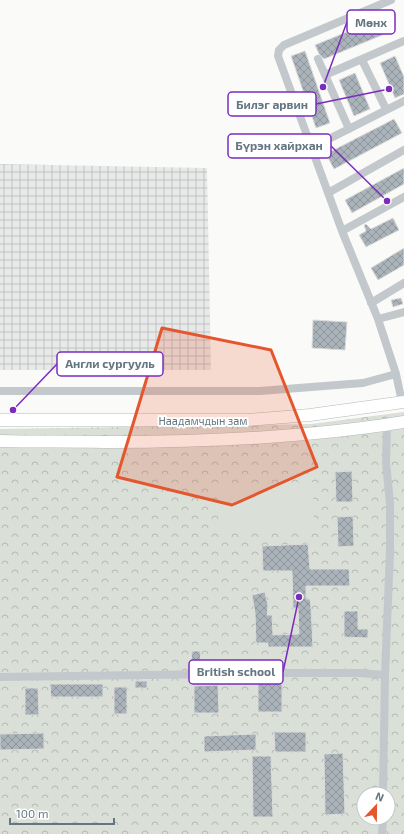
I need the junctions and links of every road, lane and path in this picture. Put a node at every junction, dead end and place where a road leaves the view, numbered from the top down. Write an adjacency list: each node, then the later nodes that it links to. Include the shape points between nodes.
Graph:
1 (391, 0): 9 (street, via 284,45 279,50 278,56)
2 (404, 41): 4 (street)
3 (318, 59): 5 (street)
4 (362, 60): 5 (street); 7 (street)
5 (325, 75): 8 (street)
6 (404, 101): 7 (street)
7 (386, 109): 8 (street)
8 (349, 128): 9 (street)
9 (311, 148): 11 (street)
10 (404, 150): 11 (street)
11 (328, 192): 13 (street)
12 (404, 197): 13 (street)
13 (342, 231): 15 (street)
14 (404, 283): 15 (street)
15 (371, 303): 17 (street)
16 (404, 312): 17 (street)
17 (378, 319): 18 (street)
18 (396, 374): 19 (street, via 363,384 260,391); 20 (street)
19 (0, 391)
20 (403, 402): 22 (highway, Наадамчдын зам, via 310,415 248,420)
21 (0, 420): 22 (highway, Наадамчдын зам)
22 (75, 420): 28 (highway, via 68,426 66,433)
23 (404, 422): 25 (highway, Наадамчдын зам)
24 (0, 424): 26 (highway)
25 (387, 425): 28 (highway, Наадамчдын зам, via 250,440); 29 (street, via 390,551)
26 (0, 432)
27 (0, 441): 28 (highway, Наадамчдын зам)
28 (74, 442)
29 (385, 675): 30 (street, via 290,673); 31 (street)
30 (0, 677)
31 (383, 786)

